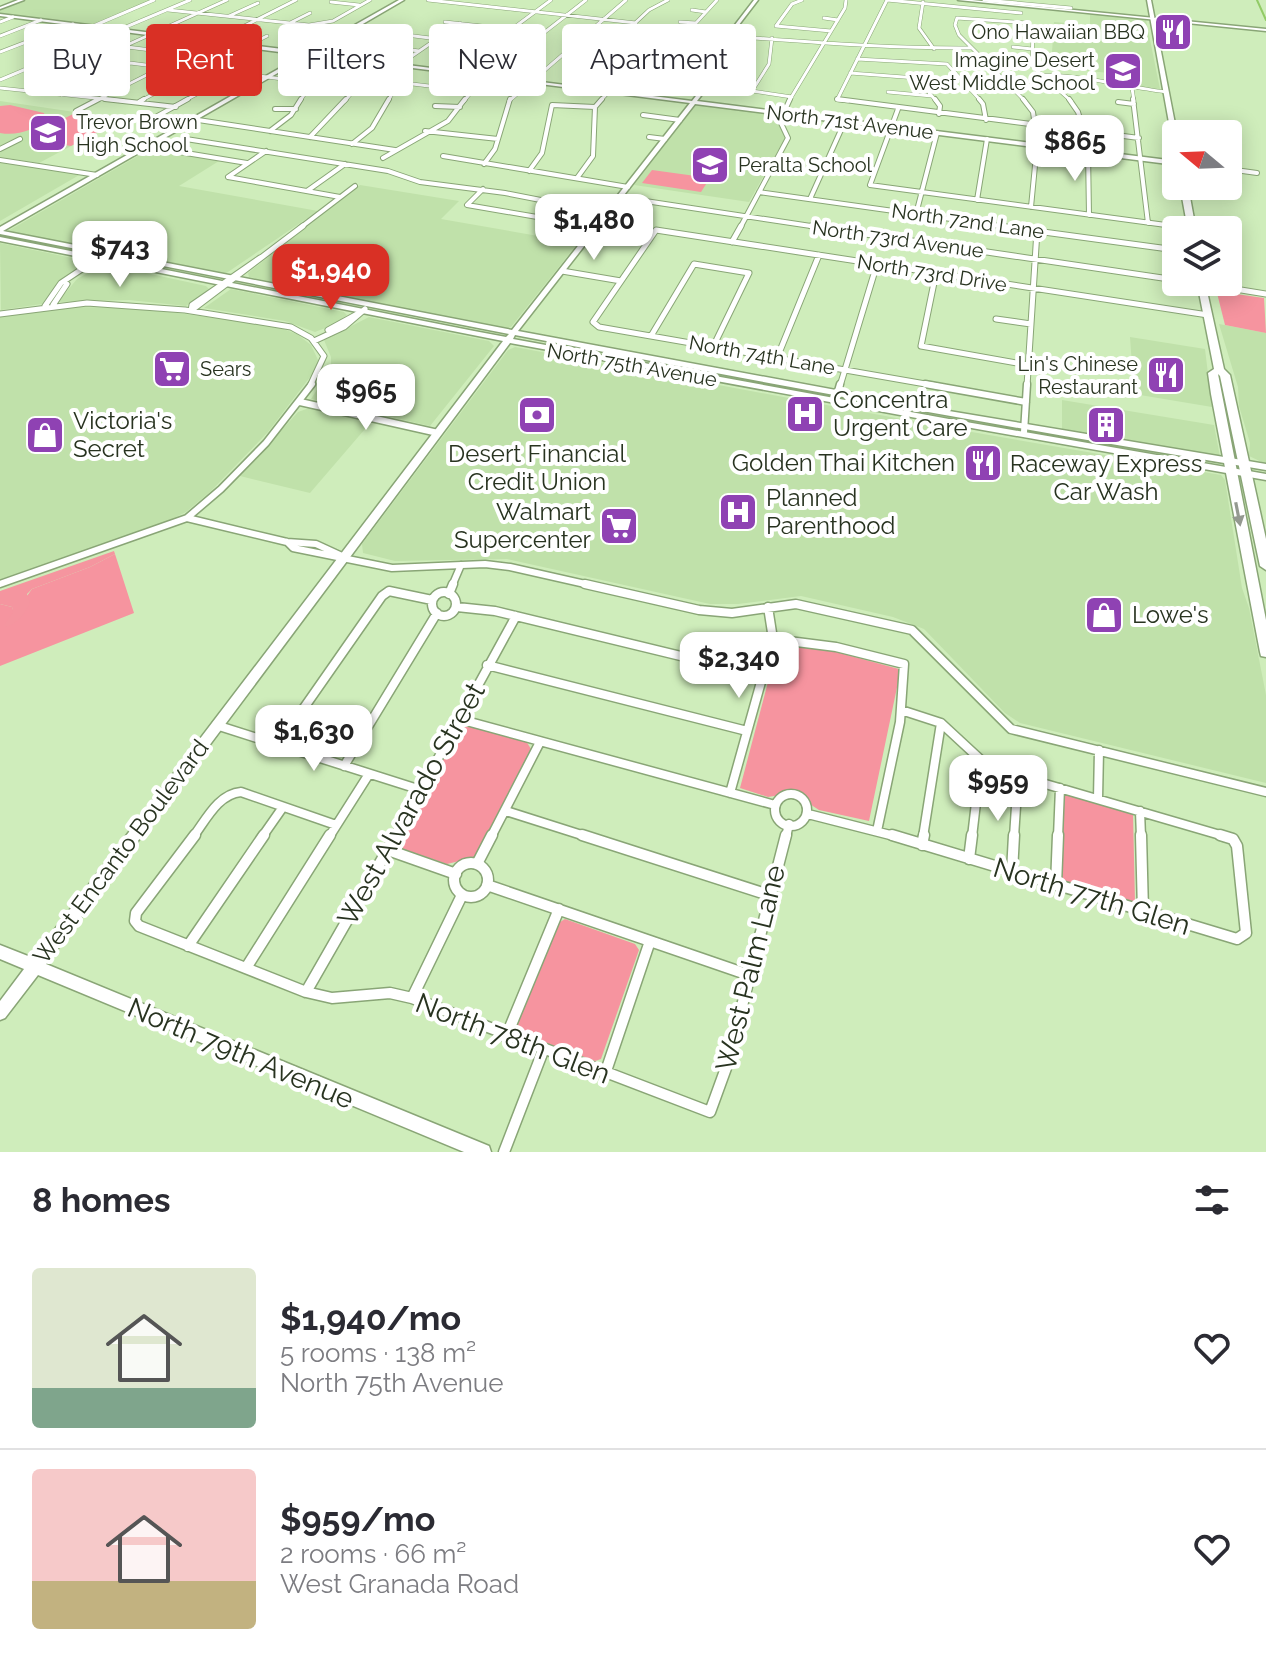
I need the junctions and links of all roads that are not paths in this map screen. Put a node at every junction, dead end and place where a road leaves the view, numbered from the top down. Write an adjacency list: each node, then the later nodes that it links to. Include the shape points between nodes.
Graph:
1 (22, 0): 34 (main road)
2 (154, 0): 64 (street)
3 (170, 0): 25 (street)
4 (227, 0): 45 (street)
5 (296, 0): 55 (street)
6 (370, 0): 31 (street)
7 (402, 0): 27 (main road)
8 (428, 0): 30 (street)
9 (471, 0): 30 (street)
10 (513, 0): 35 (street)
11 (551, 0): 41 (street)
12 (586, 0): 47 (street)
13 (626, 0): 52 (street)
14 (668, 0): 60 (street)
15 (709, 0): 16 (street)
16 (717, 0): 42 (street)
17 (756, 0): 72 (main road, West Encanto Boulevard)
18 (802, 0): 77 (street, via 792,4 776,26)
19 (846, 0): 36 (street)
20 (887, 0): 28 (street); 88 (street)
21 (961, 0): 32 (main road)
22 (984, 0): 37 (street)
23 (1059, 0): 37 (street)
24 (1149, 0): 51 (main road)
25 (188, 1): 39 (street)
26 (331, 2): 31 (street)
27 (392, 2): 69 (main road)
28 (923, 2): 44 (street); 91 (street, via 918,30)
29 (258, 3): 49 (street)
30 (465, 4): 35 (street)
31 (362, 5): 68 (street)
32 (1022, 6): 37 (main road); 44 (street)
33 (833, 7): 36 (street)
34 (0, 8)
35 (502, 8): 41 (street)
36 (845, 8): 54 (street)
37 (1059, 8): 38 (street); 51 (main road)
38 (1071, 8)
39 (168, 10): 45 (street); 73 (street)
40 (692, 10): 42 (street)
41 (535, 12): 47 (street); 71 (street)
42 (706, 12): 61 (street)
43 (310, 13): 67 (street)
44 (1021, 13): 62 (street)
45 (198, 14): 49 (street); 65 (street)
46 (0, 15): 48 (main road, North 71st Avenue)
47 (566, 15): 52 (street); 76 (street)
48 (13, 17): 53 (main road, North 71st Avenue); 56 (street)
49 (227, 17): 55 (street)
50 (824, 18): 54 (street)
51 (1152, 18): 74 (main road); 74 (main road); 116 (main road)
52 (601, 19): 60 (street); 101 (street)
53 (41, 20): 63 (main road, North 71st Avenue); 79 (street)
54 (838, 20): 77 (street)
55 (258, 21): 66 (street); 67 (street)
56 (0, 22)
57 (445, 22): 59 (street)
58 (680, 22): 61 (street)
59 (460, 23): 70 (street)
60 (636, 23)
61 (696, 23)
62 (1028, 23): 81 (street); 90 (street, via 957,18 957,31)
63 (73, 24)
64 (98, 24)
65 (174, 24)
66 (252, 24)
67 (288, 24)
68 (318, 24)
69 (356, 24)
70 (468, 24)
71 (518, 24)
72 (739, 24)
73 (130, 26)
74 (1254, 27): 75 (main road)
75 (1266, 28)
76 (546, 31)
77 (831, 31): 86 (street)
78 (1000, 33): 81 (street)
79 (0, 36)
80 (267, 36): 83 (street)
81 (1033, 36): 92 (street)
82 (756, 37): 84 (street)
83 (262, 38)
84 (772, 38): 86 (street); 129 (street, via 769,64 752,91)
85 (24, 42): 94 (street)
86 (824, 43): 88 (street); 129 (street)
87 (429, 45): 95 (street)
88 (863, 47): 91 (street); 98 (street)
89 (1013, 47): 92 (street)
90 (972, 48): 91 (street); 99 (street)
91 (934, 49)
92 (1032, 49): 100 (street)
93 (413, 50): 95 (street)
94 (0, 51): 96 (street)
95 (419, 51): 97 (street)
96 (14, 53)
97 (413, 55)
98 (857, 59): 104 (street); 150 (street, via 945,63 983,104)
99 (986, 62): 100 (street); 153 (street, via 1031,107)
100 (1030, 62): 106 (street)
101 (546, 66)
102 (24, 70): 110 (street)
103 (278, 70): 108 (main road)
104 (850, 73): 128 (street, via 915,78); 141 (street, via 838,101)
105 (146, 75): 130 (street)
106 (1041, 75): 113 (street); 157 (street, via 1075,107)
107 (262, 76): 108 (street)
108 (267, 77): 109 (street); 148 (main road)
109 (278, 78)
110 (0, 80)
111 (429, 86): 167 (street, via 404,83 395,89 372,128)
112 (0, 88): 114 (street)
113 (1132, 88): 116 (street); 134 (street)
114 (24, 91)
115 (888, 92): 128 (street)
116 (1166, 92): 151 (main road)
117 (60, 96): 130 (street)
118 (151, 96): 133 (street)
119 (196, 96): 136 (street)
120 (224, 96): 146 (main road)
121 (304, 96): 140 (street)
122 (347, 96): 159 (street, via 331,122)
123 (468, 96): 137 (street)
124 (514, 96): 164 (street)
125 (604, 96): 138 (street)
126 (647, 96): 131 (main road, North 71st Avenue)
127 (698, 96): 131 (main road, West Encanto Boulevard)
128 (932, 96): 144 (street)
129 (792, 97): 143 (street)
130 (98, 99): 133 (street); 142 (street)
131 (694, 102): 143 (main road, North 71st Avenue); 149 (main road, West Encanto Boulevard)
132 (1118, 102): 134 (street)
133 (138, 103): 136 (street)
134 (1134, 104): 161 (street)
135 (435, 106): 137 (street)
136 (176, 107): 147 (street)
137 (460, 107): 156 (street, via 448,121)
138 (595, 107): 183 (street, via 552,105 547,146); 188 (street, via 593,156)
139 (275, 109): 140 (street)
140 (296, 109): 155 (street)
141 (898, 109): 144 (street); 154 (street)
142 (76, 111)
143 (782, 113): 152 (main road, North 71st Avenue); 193 (street, via 788,138)
144 (939, 114): 150 (street)
145 (643, 115): 149 (street)
146 (185, 118): 148 (street); 168 (main road)
147 (152, 119)
148 (194, 119): 155 (street); 170 (main road)
149 (680, 120): 165 (main road, West Encanto Boulevard)
150 (986, 120): 153 (street)
151 (1171, 120)
152 (845, 121): 154 (main road, North 71st Avenue); 197 (street)
153 (1035, 126): 157 (street)
154 (892, 127): 158 (main road, North 71st Avenue); 194 (street, via 870,185)
155 (270, 131): 159 (street)
156 (425, 131): 164 (street); 172 (street)
157 (1084, 132): 161 (street)
158 (937, 133): 166 (main road, North 71st Avenue); 194 (street)
159 (310, 137): 167 (street)
160 (649, 137): 165 (street)
161 (1139, 138): 177 (street)
162 (20, 139): 171 (street)
163 (186, 139): 173 (street)
164 (498, 139): 182 (street, via 494,155)
165 (665, 139): 190 (main road, West Encanto Boulevard)
166 (987, 139): 169 (main road, North 71st Avenue); 198 (street)
167 (352, 144): 172 (street)
168 (137, 145): 170 (street); 185 (main road)
169 (1037, 145): 174 (main road, North 71st Avenue); 200 (street)
170 (146, 147): 180 (street); 187 (main road)
171 (0, 149)
172 (395, 150): 176 (street)
173 (266, 151): 180 (street); 181 (street)
174 (1088, 152): 177 (main road, North 71st Avenue); 203 (street)
175 (443, 156): 182 (street)
176 (383, 158)
177 (1141, 158): 179 (main road, North 71st Avenue); 206 (street)
178 (0, 160): 185 (street)
179 (1162, 161)
180 (247, 163): 192 (street, via 228,177)
181 (345, 164): 191 (street, via 420,182); 192 (street)
182 (484, 164): 183 (street)
183 (529, 171): 188 (street)
184 (1242, 171): 186 (street)
185 (88, 173): 187 (street); 205 (main road)
186 (1257, 173)
187 (97, 175): 208 (main road)
188 (577, 178): 190 (street)
189 (355, 186): 195 (street)
190 (628, 187): 196 (main road, West Encanto Boulevard)
191 (483, 189): 199 (street); 199 (street, via 467,205 548,218)
192 (307, 191): 195 (street)
193 (759, 192): 197 (street, North 72nd Lane); 204 (street)
194 (922, 192): 198 (street); 202 (street)
195 (340, 197): 221 (street)
196 (619, 197): 201 (main road, West Encanto Boulevard); 204 (street, North 73rd Avenue)
197 (810, 199): 202 (street, North 72nd Lane)
198 (977, 200): 200 (street)
199 (561, 205): 201 (street)
200 (1031, 207): 203 (street)
201 (607, 213): 217 (main road, West Encanto Boulevard)
202 (916, 214): 209 (street, North 72nd Lane)
203 (1089, 215): 206 (street)
204 (746, 216): 211 (street); 215 (street, North 73rd Avenue)
205 (0, 223)
206 (1148, 223): 207 (street)
207 (1162, 225)
208 (0, 231): 214 (main road, North 75th Avenue)
209 (1037, 231): 212 (street, North 72nd Lane); 215 (street)
210 (0, 239): 214 (main road, North 75th Avenue)
211 (732, 242): 213 (street, North 73rd Drive); 220 (street, North 73rd Drive, via 656,230)
212 (1162, 248)
213 (819, 255): 216 (street, North 73rd Drive); 239 (street)
214 (104, 256): 221 (main road, North 75th Avenue); 226 (street, via 66,285); 227 (street, via 61,283)
215 (1035, 259): 219 (street, North 73rd Avenue); 222 (street)
216 (877, 264): 218 (street, North 73rd Drive); 241 (street)
217 (562, 271): 220 (street); 235 (main road, West Encanto Boulevard)
218 (936, 273): 222 (street, North 73rd Drive); 240 (street, via 921,346)
219 (1162, 278)
220 (621, 281): 234 (street, North 74th Lane, via 593,324)
221 (228, 282): 228 (street); 229 (main road, North 75th Avenue); 235 (main road, North 75th Avenue)
222 (1033, 288): 231 (street, North 73rd Drive); 233 (street)
223 (1242, 290): 224 (street)
224 (1266, 294)
225 (1202, 296): 231 (main road)
226 (53, 305): 227 (street); 228 (street, via 114,303)
227 (45, 306): 230 (street)
228 (188, 310): 236 (street, via 274,322)
229 (363, 311): 235 (main road, North 75th Avenue); 236 (street, via 344,327)
230 (0, 314)
231 (1208, 315): 242 (main road)
232 (996, 319): 233 (street)
233 (1031, 324): 240 (street)
234 (651, 336): 237 (street, North 74th Lane); 237 (street, via 694,264 749,273)
235 (509, 338): 238 (main road, North 75th Avenue); 243 (main road, North 75th Avenue); 249 (main road, West Encanto Boulevard)
236 (312, 339): 246 (street, via 323,353 323,365)
237 (713, 347): 239 (street, North 74th Lane)
238 (643, 358): 243 (main road); 244 (main road, North 75th Avenue)
239 (777, 358): 241 (street, North 74th Lane)
240 (1028, 365): 247 (street)
241 (844, 370): 245 (street); 247 (street, North 74th Lane)
242 (1219, 370): 250 (main road, via 1213,373); 252 (main road, via 1225,375)
243 (667, 371): 244 (main road); 250 (main road, North 75th Avenue, via 1103,451)
244 (751, 377): 245 (main road, North 75th Avenue)
245 (837, 395): 248 (main road, North 75th Avenue)
246 (300, 402): 249 (street); 254 (street)
247 (1026, 402): 248 (street)
248 (1024, 430): 250 (main road, North 75th Avenue)
249 (438, 433): 255 (main road, West Encanto Boulevard)
250 (1229, 466): 252 (main road, North 75th Avenue); 266 (main road, one-way to 266)
251 (1266, 467): 252 (main road, North 75th Avenue)
252 (1245, 469): 253 (main road, North 75th Avenue); 257 (main road)
253 (1266, 477)
254 (187, 518): 255 (street); 258 (street)
255 (344, 557): 256 (street, via 403,568); 272 (main road, West Encanto Boulevard)
256 (461, 565): 259 (street); 262 (street, via 541,572 699,610 732,613)
257 (1266, 566)
258 (0, 584)
259 (449, 594): 260 (street); 261 (street, via 456,597)
260 (432, 600): 263 (street); 275 (street, via 389,591 382,596)
261 (457, 607): 263 (street); 264 (street)
262 (768, 607): 265 (street); 276 (street, via 807,605 912,630 1011,729)
263 (437, 613): 278 (street)
264 (516, 616): 267 (street, West Alvarado Street); 268 (street)
265 (773, 639): 268 (street); 269 (street, via 904,664)
266 (1266, 652)
267 (487, 665): 270 (street, West Alvarado Street); 273 (street)
268 (763, 676): 273 (street)
269 (901, 710): 271 (street); 293 (street)
270 (459, 719): 274 (street); 282 (street, West Alvarado Street)
271 (941, 723): 277 (street); 294 (street)
272 (216, 725): 275 (street); 309 (main road, West Encanto Boulevard)
273 (747, 731): 284 (street)
274 (540, 742): 284 (street); 288 (street)
275 (278, 745): 278 (street)
276 (1099, 750): 283 (street); 285 (street)
277 (981, 760): 280 (street); 296 (street)
278 (344, 766): 279 (street)
279 (369, 774): 282 (street); 292 (street)
280 (1018, 776): 281 (street); 298 (street)
281 (1060, 788): 285 (street); 301 (street)
282 (421, 790): 295 (street, West Alvarado Street)
283 (1266, 792)
284 (730, 793): 286 (street)
285 (1098, 799): 289 (street)
286 (775, 805): 290 (street, via 783,796 795,796); 291 (street, via 776,814)
287 (283, 807): 292 (street); 307 (street); 307 (street, North 78th Glen, via 230,793 146,900 135,921 139,926)
288 (506, 811): 297 (street); 303 (street)
289 (1140, 811): 305 (street); 305 (street, North 77th Glen, via 1233,839 1246,933 1237,939)
290 (808, 814): 291 (street, via 803,822); 293 (street, North 77th Glen)
291 (789, 824): 303 (street, West Palm Lane)
292 (336, 825): 310 (street)
293 (877, 831): 294 (street, North 77th Glen)
294 (922, 845): 296 (street, North 77th Glen)
295 (388, 850): 299 (street); 312 (street, West Alvarado Street)
296 (969, 859): 298 (street, North 77th Glen)
297 (477, 864): 299 (street); 300 (street, via 488,875)
298 (1012, 872): 301 (street, North 77th Glen)
299 (456, 874): 302 (street, via 455,888)
300 (487, 885): 302 (street, via 473,896); 304 (street)
301 (1056, 885): 305 (street, North 77th Glen)
302 (462, 895): 313 (street)
303 (769, 895): 311 (street, West Palm Lane)
304 (559, 909): 306 (street); 315 (street)
305 (1143, 911)
306 (650, 941): 311 (street); 317 (street)
307 (188, 946): 310 (street, North 78th Glen)
308 (0, 952): 309 (main road, North 79th Avenue)
309 (35, 967): 314 (main road, West Encanto Boulevard); 319 (main road, North 79th Avenue)
310 (246, 968): 312 (street, North 78th Glen)
311 (749, 975): 318 (street, West Palm Lane)
312 (306, 992): 313 (street, North 78th Glen, via 332,998 390,993)
313 (412, 998): 315 (street, North 78th Glen)
314 (0, 1013)
315 (506, 1037): 316 (street, North 78th Glen)
316 (543, 1051): 317 (street, North 78th Glen); 320 (street)
317 (605, 1074): 318 (street, North 78th Glen)
318 (710, 1112)
319 (483, 1152)
320 (504, 1152)

